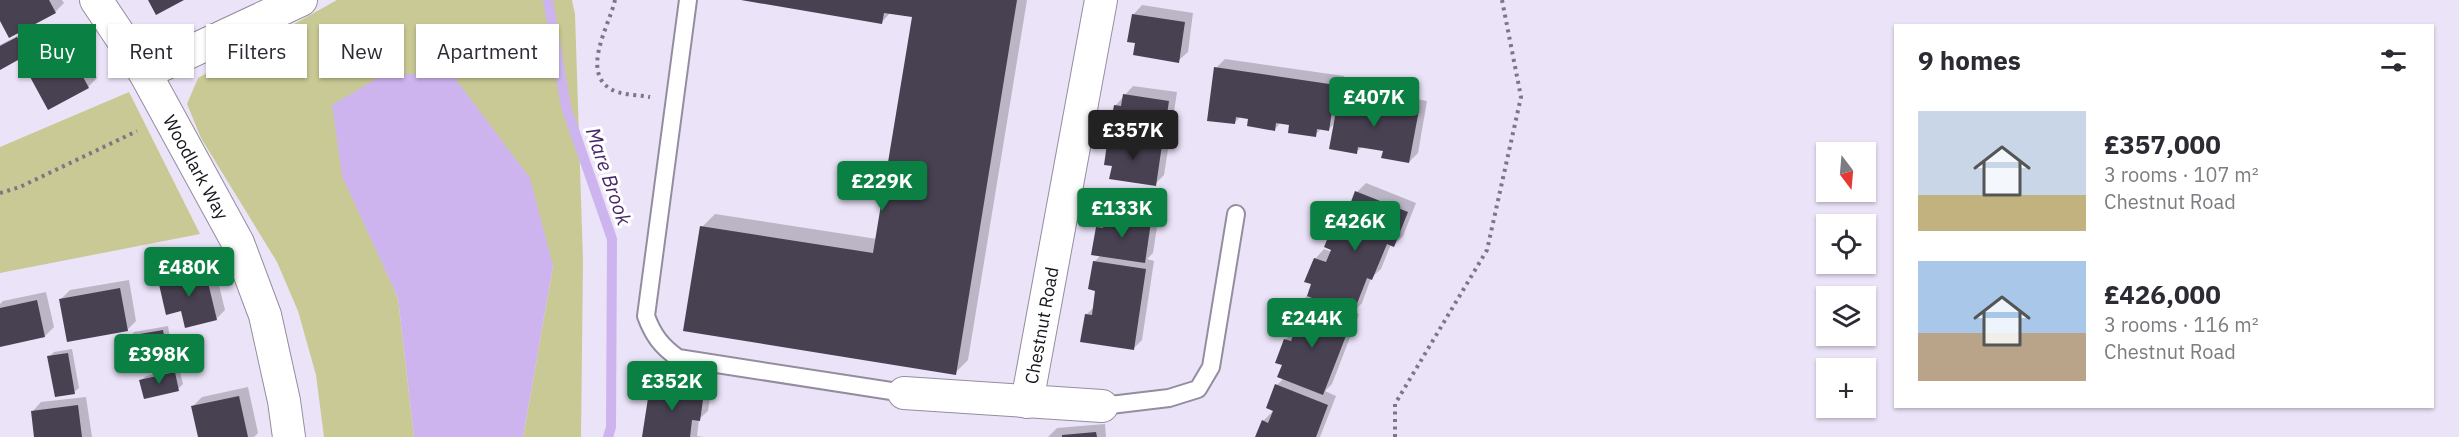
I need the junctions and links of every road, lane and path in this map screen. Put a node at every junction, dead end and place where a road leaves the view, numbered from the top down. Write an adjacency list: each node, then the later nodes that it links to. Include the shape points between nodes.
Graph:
1 (96, 0): 7 (street, Woodlark Way)
2 (301, 0): 8 (street)
3 (615, 0): 10 (path, via 601,39 597,72 605,85 618,92)
4 (688, 0): 10 (lane)
5 (1101, 0): 15 (street, Chestnut Road)
6 (1502, 0): 18 (path, via 1521,97 1487,250 1395,404)
7 (112, 24)
8 (194, 50)
9 (147, 78): 11 (street, Woodlark Way)
10 (674, 100): 14 (lane, via 646,316 653,335 678,358)
11 (160, 105): 12 (path, via 147,126); 17 (street, Woodlark Way, via 238,243 265,315)
12 (0, 193)
13 (1236, 214): 16 (lane, via 1211,367 1198,389 1169,398)
14 (904, 393): 15 (street, Chestnut Road)
15 (1027, 402): 16 (street, Chestnut Road)
16 (1102, 406)
17 (288, 437)
18 (1395, 437)

